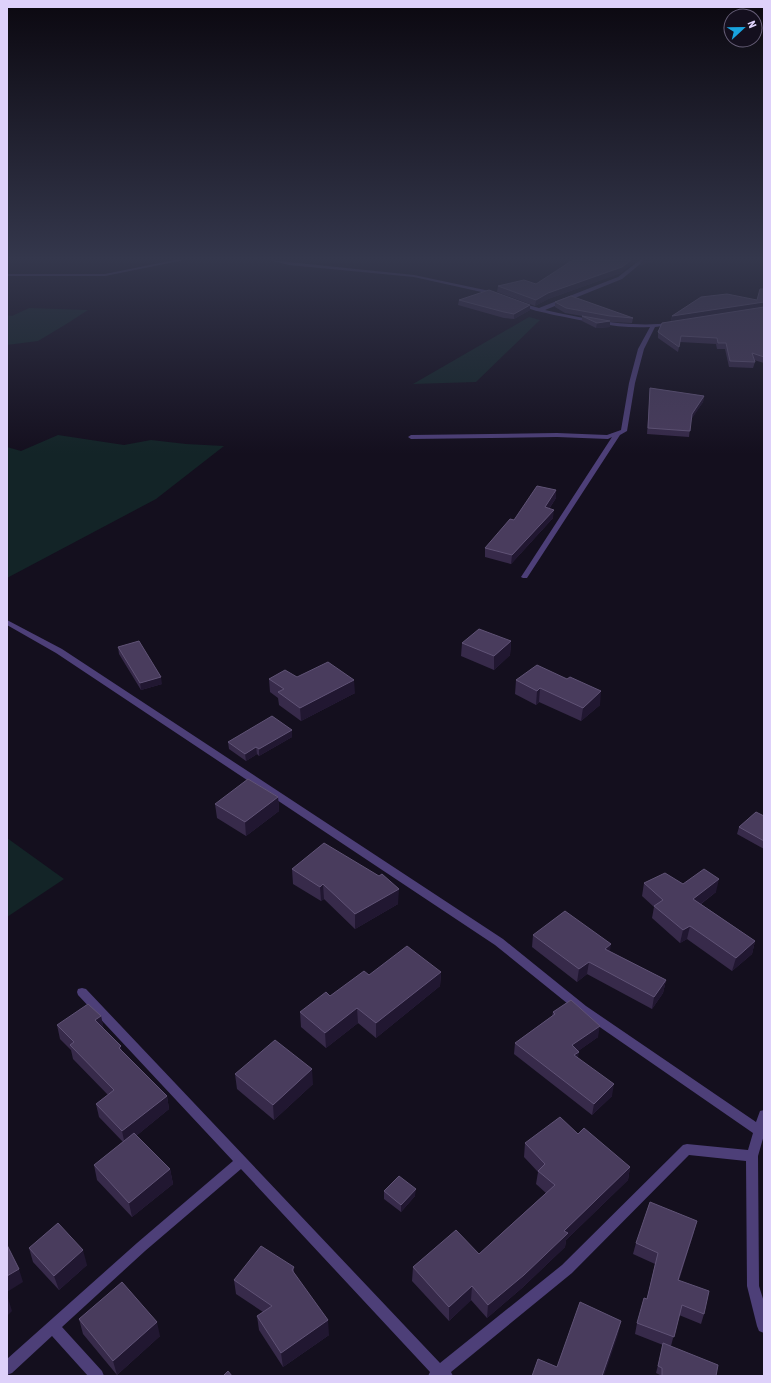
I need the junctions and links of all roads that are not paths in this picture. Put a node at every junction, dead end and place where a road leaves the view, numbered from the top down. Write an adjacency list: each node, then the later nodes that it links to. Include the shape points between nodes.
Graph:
1 (617, 325): 3 (street)
2 (671, 325): 3 (street)
3 (653, 327): 4 (street, via 641,349 624,431)
4 (618, 433): 5 (street, via 608,437); 6 (street)
5 (411, 437)
6 (525, 577)
7 (7, 622): 10 (street, via 59,651 499,942 582,1009)
8 (82, 992): 12 (street)
9 (764, 1115): 10 (street)
10 (759, 1131): 11 (street)
11 (752, 1156): 13 (street, via 753,1286); 16 (street, via 688,1149 567,1269)
12 (241, 1162): 14 (street, via 141,1247); 16 (street)
13 (764, 1326)
14 (53, 1327): 15 (street); 17 (street)
15 (7, 1368)
16 (440, 1375)
17 (98, 1376)

